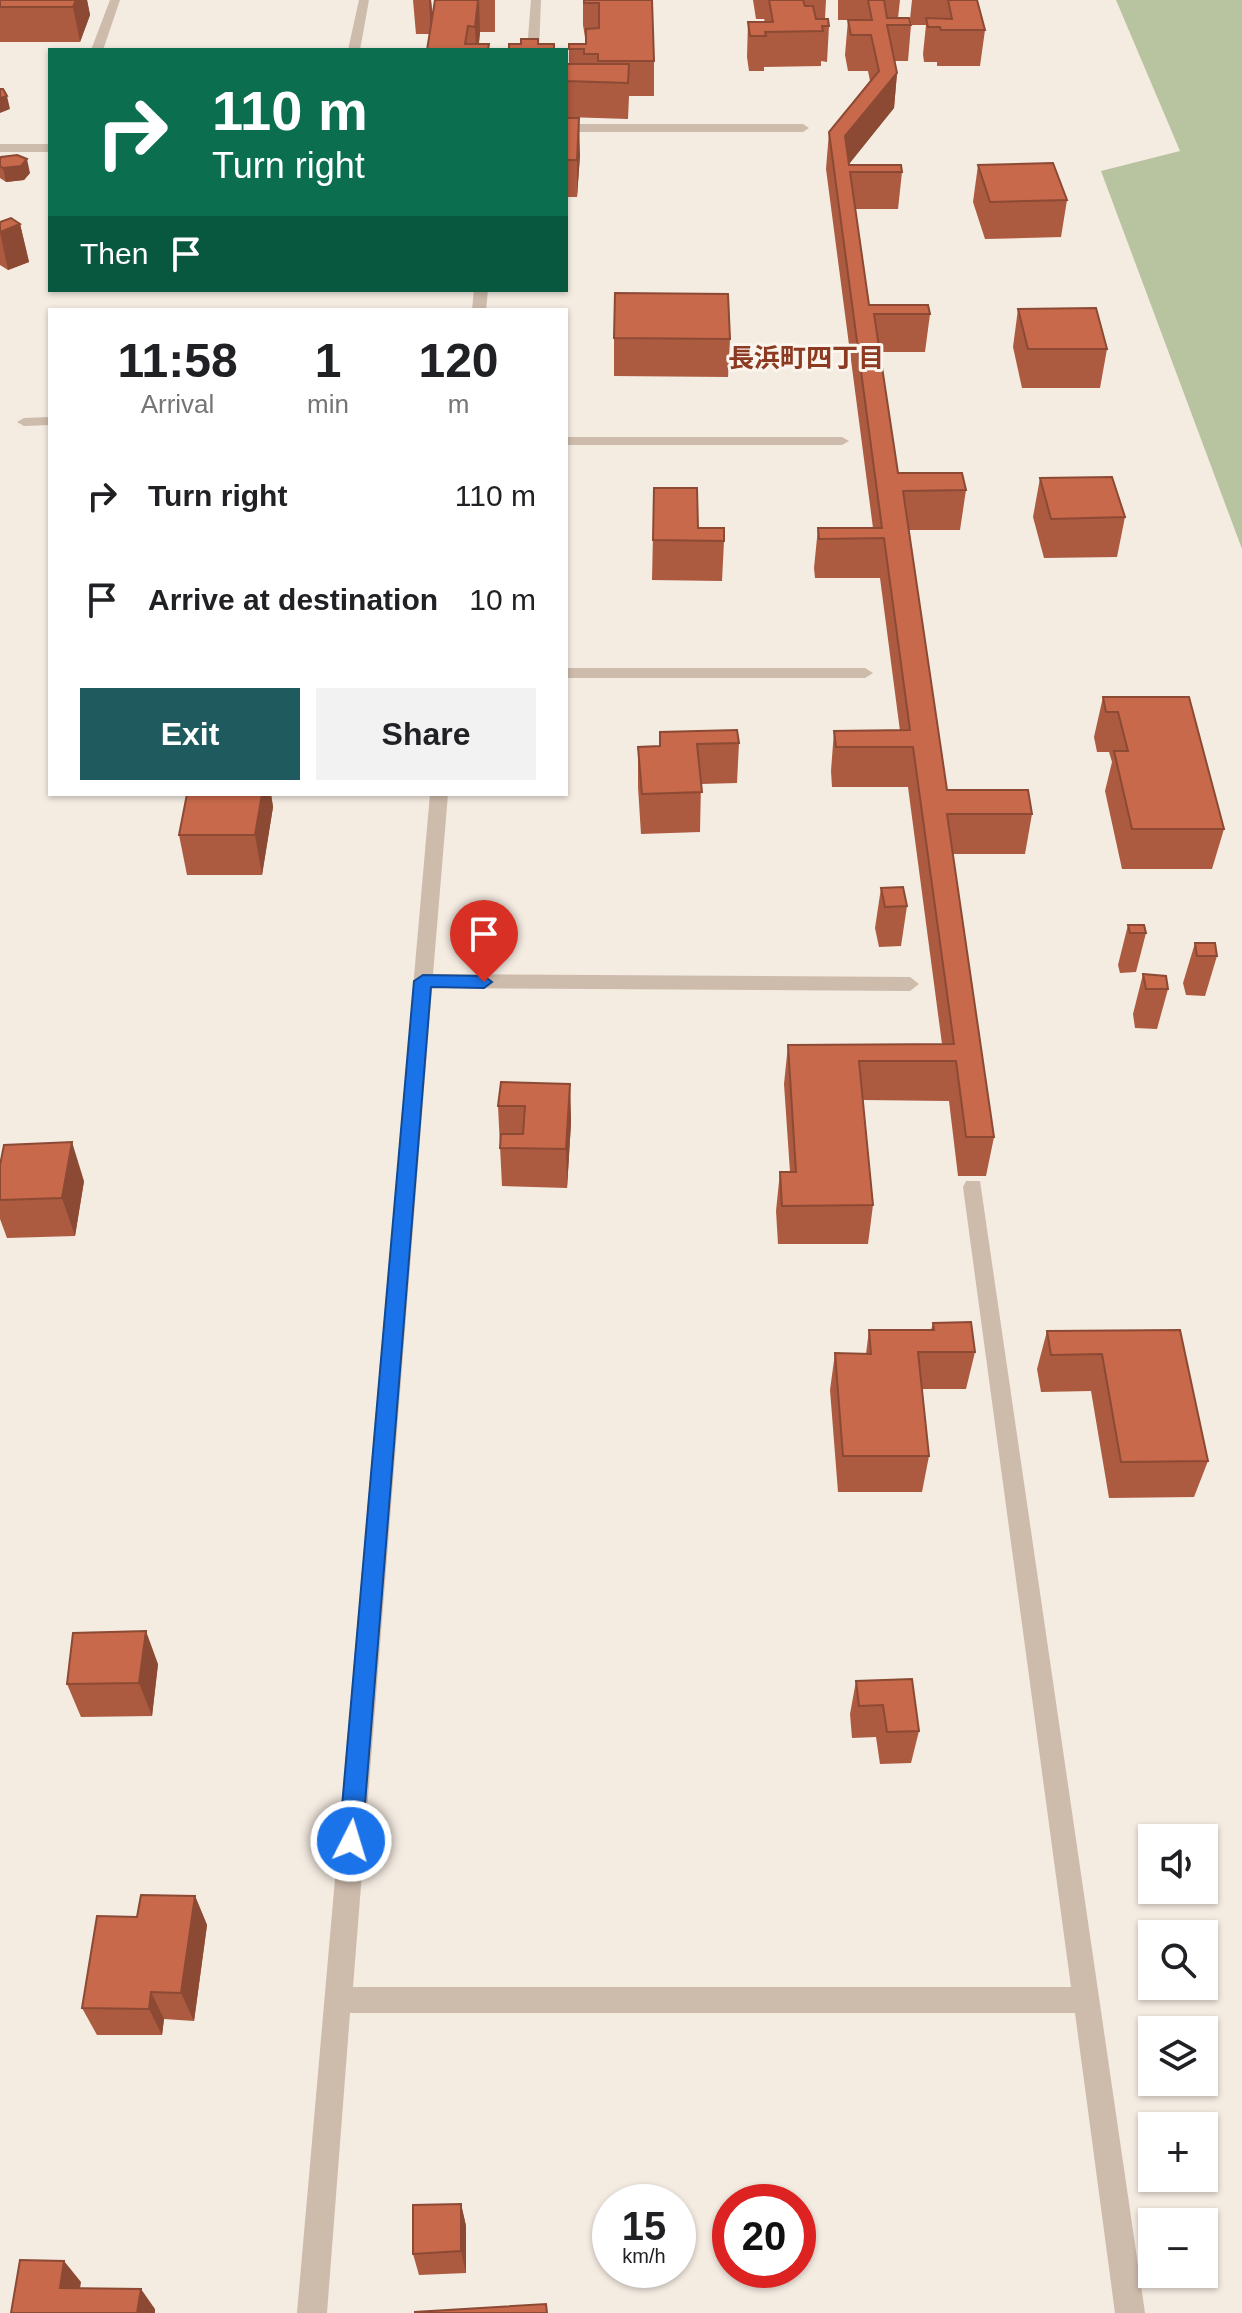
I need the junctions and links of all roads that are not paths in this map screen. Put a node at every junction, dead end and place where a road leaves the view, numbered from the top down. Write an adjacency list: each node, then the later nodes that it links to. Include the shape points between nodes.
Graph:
1 (115, 0): 4 (lane)
2 (364, 0): 5 (lane)
3 (536, 0): 6 (lane)
4 (98, 48)
5 (354, 48)
6 (533, 48)
7 (568, 128): 8 (lane)
8 (803, 128)
9 (0, 148): 10 (lane)
10 (48, 148)
11 (48, 421): 12 (lane)
12 (24, 422)
13 (568, 441): 14 (lane)
14 (842, 441)
15 (568, 673): 16 (lane)
16 (865, 673)
17 (439, 796): 18 (lane)
18 (423, 981): 19 (lane); 21 (lane)
19 (910, 984)
20 (973, 1187): 22 (lane)
21 (337, 2000): 22 (lane); 23 (lane)
22 (1086, 2000): 24 (lane)
23 (312, 2313)
24 (1130, 2313)

